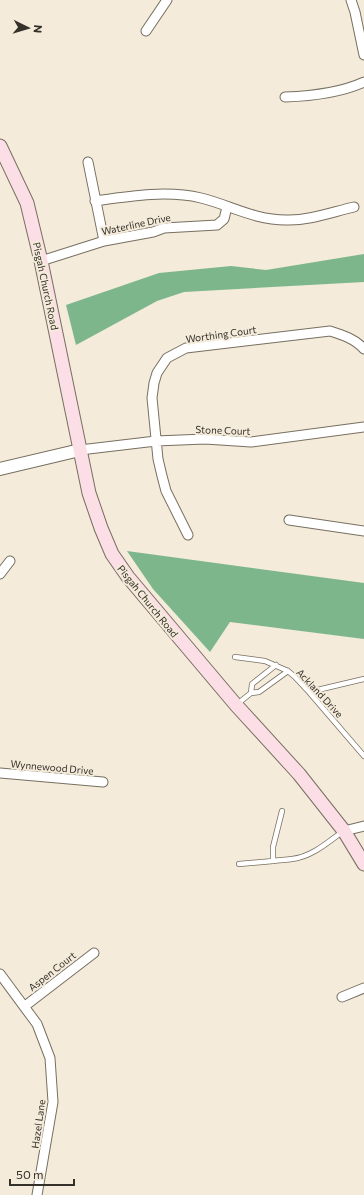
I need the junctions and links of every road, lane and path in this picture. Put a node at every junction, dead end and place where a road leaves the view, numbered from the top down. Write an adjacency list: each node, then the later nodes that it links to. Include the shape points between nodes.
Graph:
1 (167, 0): 3 (street)
2 (351, 0): 4 (street)
3 (146, 31)
4 (364, 55)
5 (364, 82): 6 (street, via 313,96)
6 (285, 98)
7 (0, 146): 13 (main road, Pisgah Church Road, via 27,203)
8 (88, 162): 9 (street)
9 (95, 201): 10 (street, via 144,195 180,195 203,198); 12 (street)
10 (227, 207): 11 (street, via 275,220 300,219); 12 (street, Waterline Drive, via 224,219 217,225 164,228)
11 (354, 207)
12 (104, 242): 13 (street, Waterline Drive)
13 (42, 260): 17 (main road, Pisgah Church Road)
14 (364, 350): 16 (street, Worthing Court, via 347,336 330,331 186,348 167,358 157,372 152,398)
15 (364, 427): 16 (street, Stone Court, via 250,442 205,439)
16 (156, 441): 17 (street, Stone Court); 21 (street, Worthing Court, via 166,491)
17 (80, 450): 18 (street); 30 (main road, Pisgah Church Road, via 89,493 100,528 112,554 143,597)
18 (0, 469)
19 (289, 520): 20 (street)
20 (364, 531)
21 (188, 535)
22 (10, 561): 23 (street)
23 (0, 574)
24 (235, 657): 25 (lane)
25 (276, 665): 26 (lane); 29 (lane, via 252,684)
26 (288, 672): 28 (lane, Ackland Drive); 29 (lane, Ackland Drive, via 259,692)
27 (364, 679): 28 (lane)
28 (309, 692): 31 (lane, Ackland Drive)
29 (251, 693): 30 (lane, Ackland Drive)
30 (236, 705): 36 (main road, Pisgah Church Road, via 299,774)
31 (364, 756)
32 (0, 773): 33 (street, Wynnewood Drive)
33 (103, 782)
34 (282, 811): 37 (lane, via 273,847)
35 (364, 826): 36 (street)
36 (344, 831): 37 (lane, via 307,855); 39 (main road, Pisgah Church Road)
37 (273, 860): 38 (lane)
38 (239, 864)
39 (364, 864)
40 (94, 953): 44 (street, Aspen Court)
41 (0, 974): 44 (street, Hazel Lane)
42 (364, 988): 43 (street)
43 (342, 997)
44 (25, 1006): 45 (street, Hazel Lane, via 37,1024 50,1058 53,1102)
45 (37, 1195)

